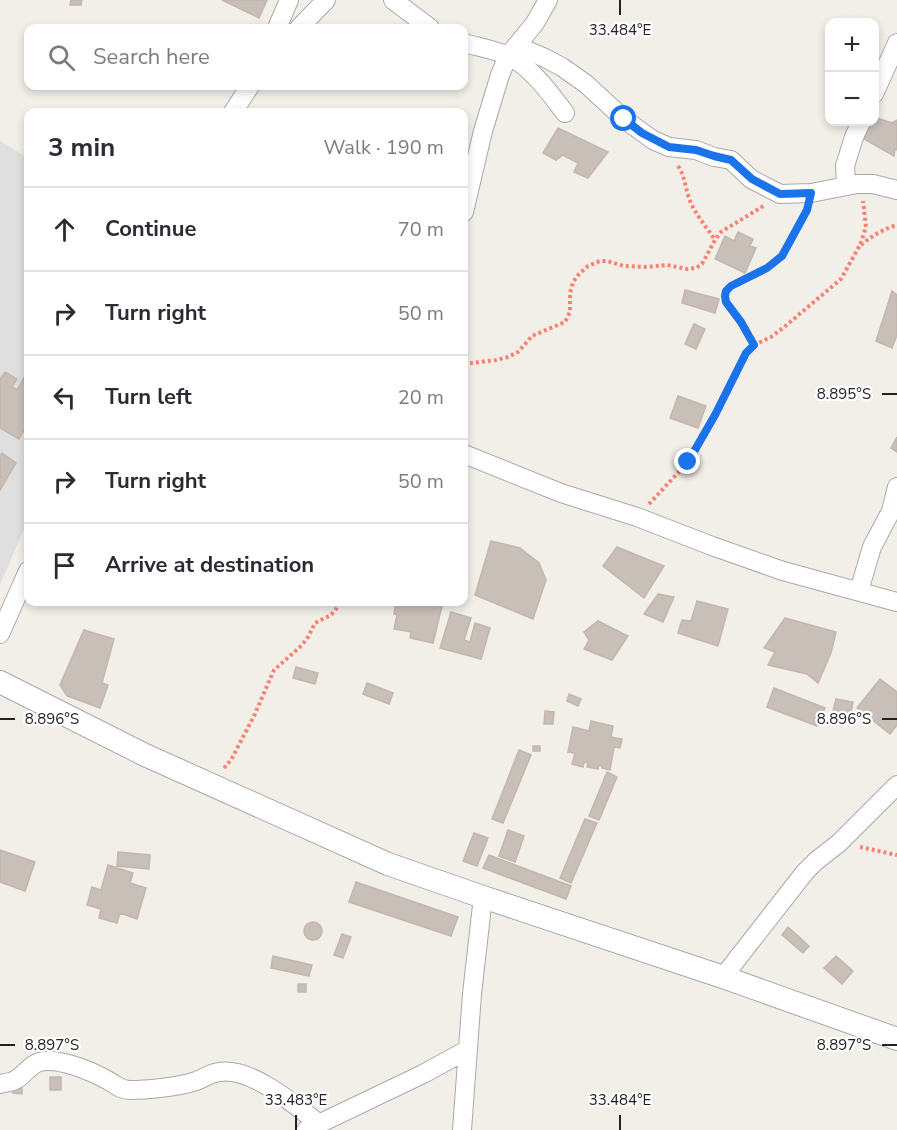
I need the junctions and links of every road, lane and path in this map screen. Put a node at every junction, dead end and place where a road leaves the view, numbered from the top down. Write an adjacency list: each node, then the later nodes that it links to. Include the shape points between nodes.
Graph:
1 (289, 0): 5 (street)
2 (326, 0): 6 (street)
3 (393, 0): 7 (street)
4 (548, 0): 10 (street)
5 (279, 24)
6 (303, 24)
7 (425, 24)
8 (897, 43): 11 (street)
9 (468, 45): 10 (street)
10 (512, 51): 14 (street); 16 (street, via 545,57 562,67 642,133); 21 (street, via 493,94)
11 (879, 83)
12 (247, 90): 13 (street)
13 (236, 108)
14 (565, 112)
15 (859, 126): 17 (street, via 845,166)
16 (669, 147): 20 (street, via 731,160 752,179); 23 (path, via 691,203)
17 (852, 185): 18 (street, via 873,184); 19 (street); 24 (path, via 866,215)
18 (897, 190)
19 (811, 193): 20 (street); 25 (path, via 807,210 782,256 726,291 726,302)
20 (780, 194): 23 (path, via 721,232)
21 (468, 196)
22 (897, 225): 24 (path)
23 (715, 240): 26 (path, via 702,264 692,269 624,266 607,261 588,266 573,282 565,322 532,336 508,357)
24 (860, 245): 25 (path, via 841,279 777,333)
25 (754, 345): 29 (path, via 746,353 688,462)
26 (468, 364)
27 (468, 456): 29 (street, via 561,493)
28 (897, 487): 31 (street)
29 (637, 517): 31 (street, via 783,571)
30 (24, 580): 34 (street)
31 (859, 591): 32 (street)
32 (897, 602)
33 (337, 606): 37 (path, via 331,615 315,623 302,645 274,670 241,742)
34 (0, 634)
35 (0, 682): 37 (street)
36 (897, 784): 38 (street)
37 (211, 785): 40 (street, via 388,864)
38 (839, 843): 39 (path); 41 (street, via 805,872)
39 (897, 855)
40 (483, 897): 41 (street); 43 (street)
41 (723, 977): 42 (street)
42 (897, 1039)
43 (467, 1050): 45 (street); 46 (street)
44 (0, 1084): 45 (street, via 16,1080 37,1063 50,1061 70,1064 126,1090 187,1084 227,1071 252,1078 294,1104)
45 (312, 1127)
46 (462, 1130)

